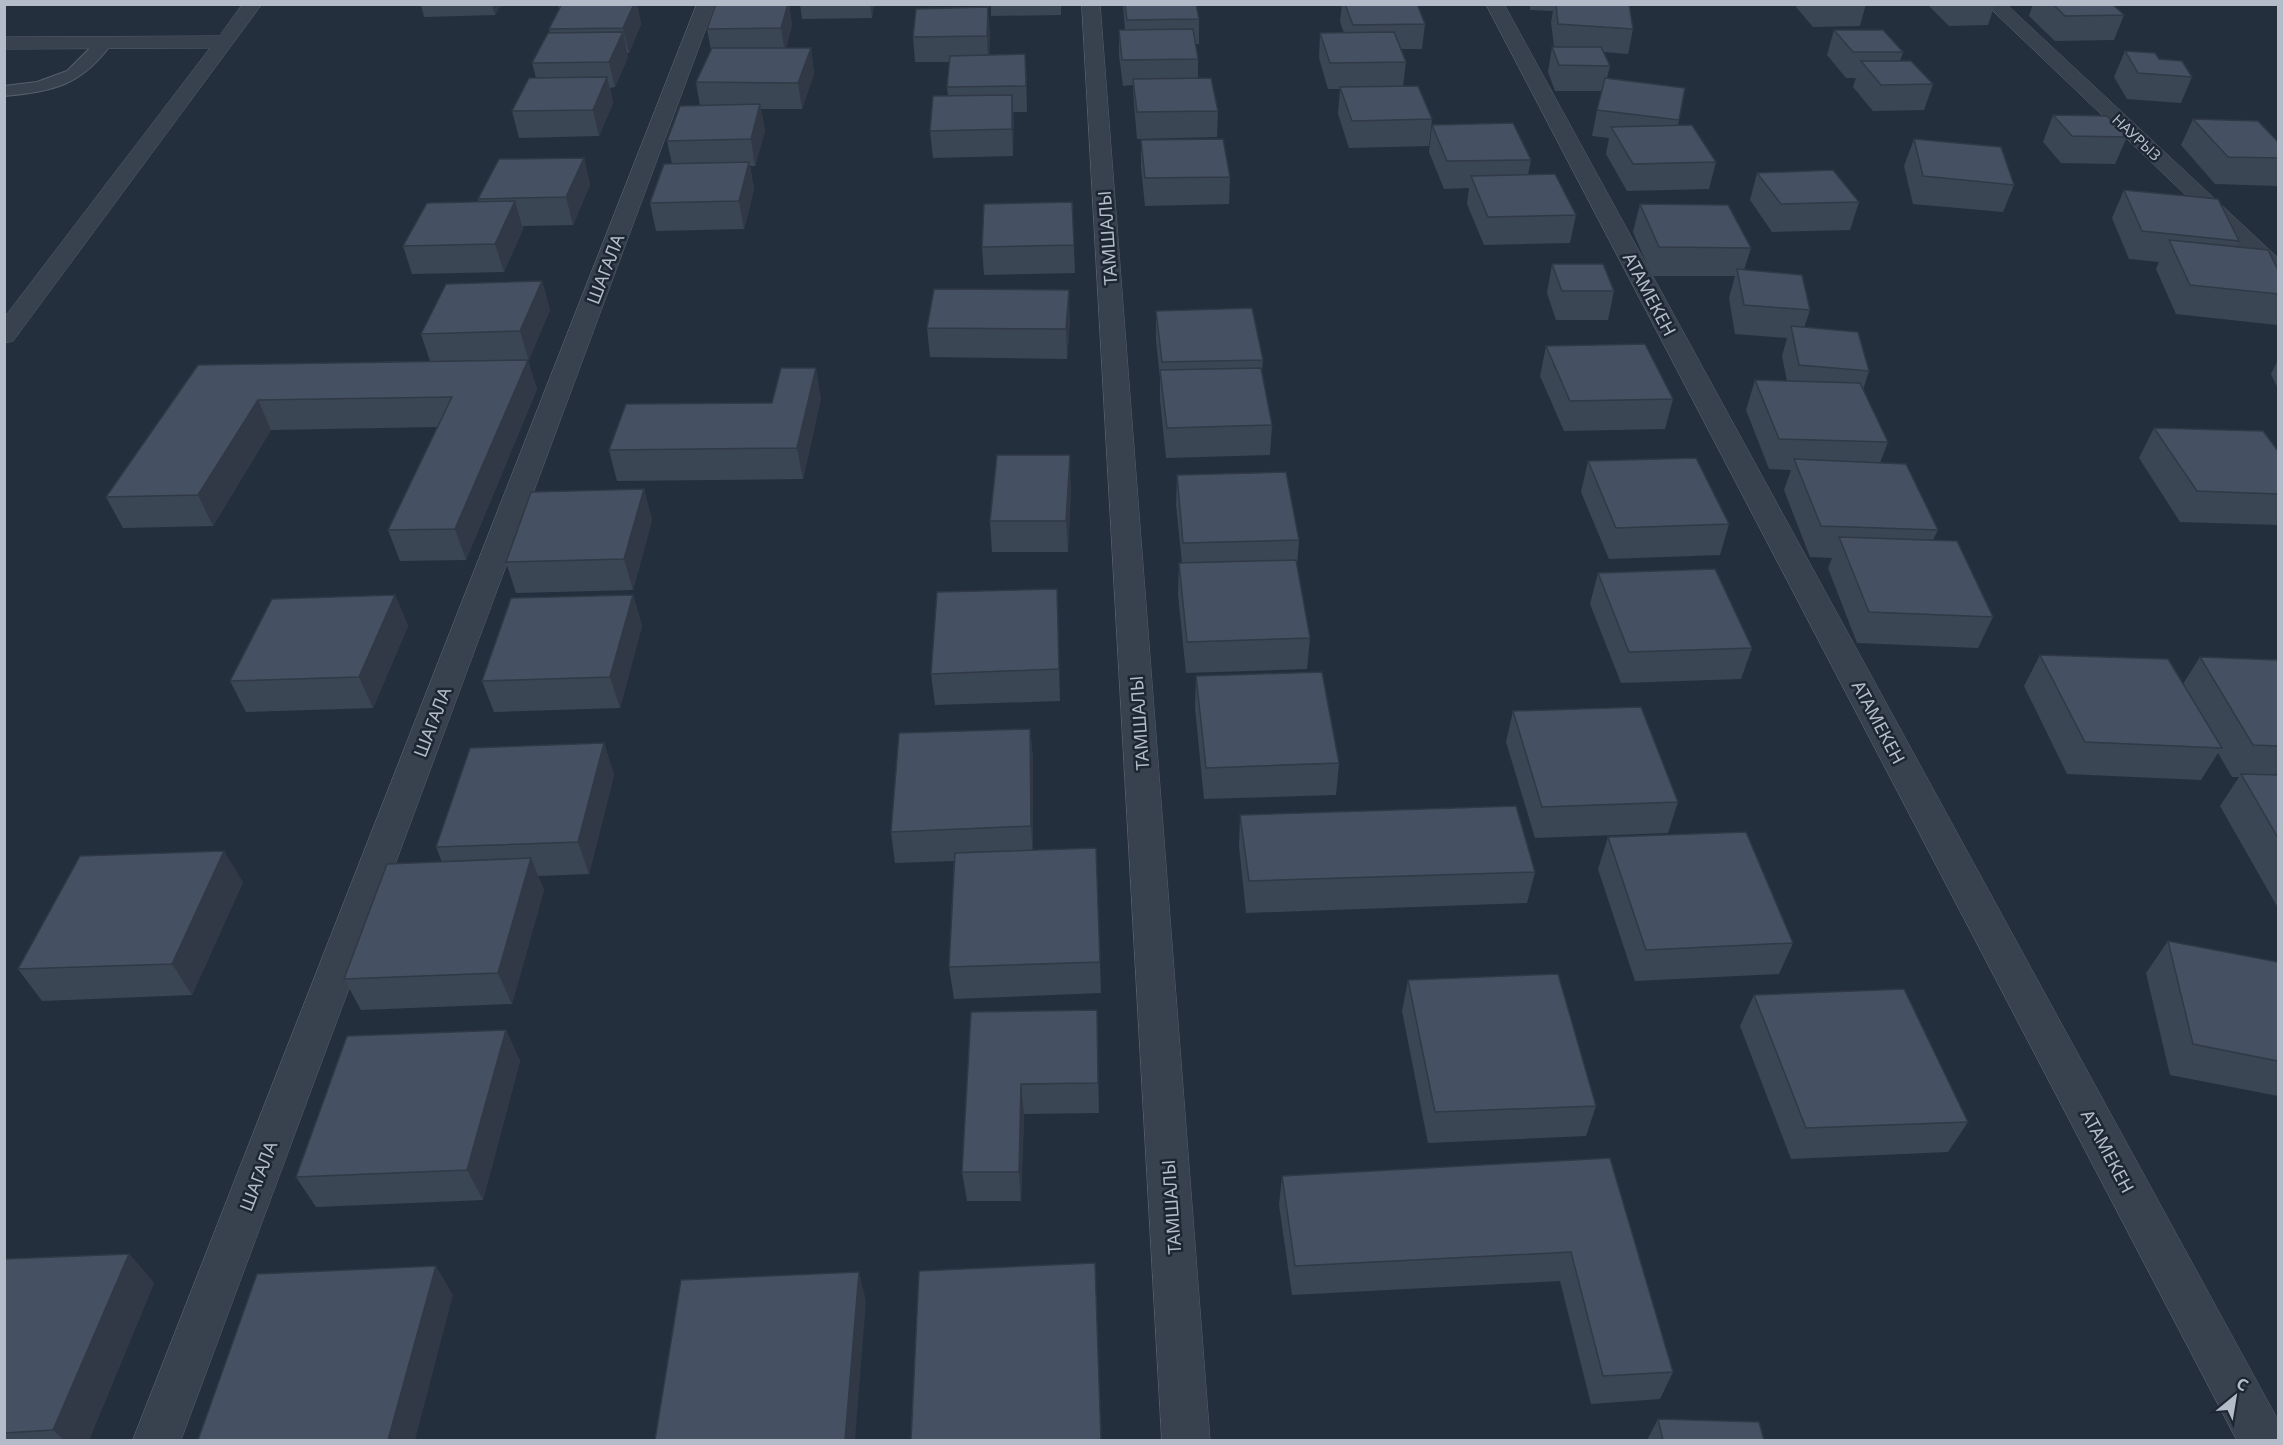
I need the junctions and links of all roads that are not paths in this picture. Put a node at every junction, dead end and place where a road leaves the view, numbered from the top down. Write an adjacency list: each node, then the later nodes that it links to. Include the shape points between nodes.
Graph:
1 (253, 4): 6 (street)
2 (706, 4): 12 (street, ШАГАЛА)
3 (1091, 4): 13 (street, ТАМШАЛЫ)
4 (1495, 4): 14 (street, АТАМЕКЕН)
5 (1995, 4): 10 (street, НАУРЫЗ)
6 (224, 42): 8 (street); 11 (street)
7 (4, 43): 8 (street)
8 (104, 43): 9 (lane, via 73,75 39,87)
9 (4, 92)
10 (2278, 270)
11 (4, 336)
12 (157, 1440)
13 (1186, 1440)
14 (2263, 1440)

